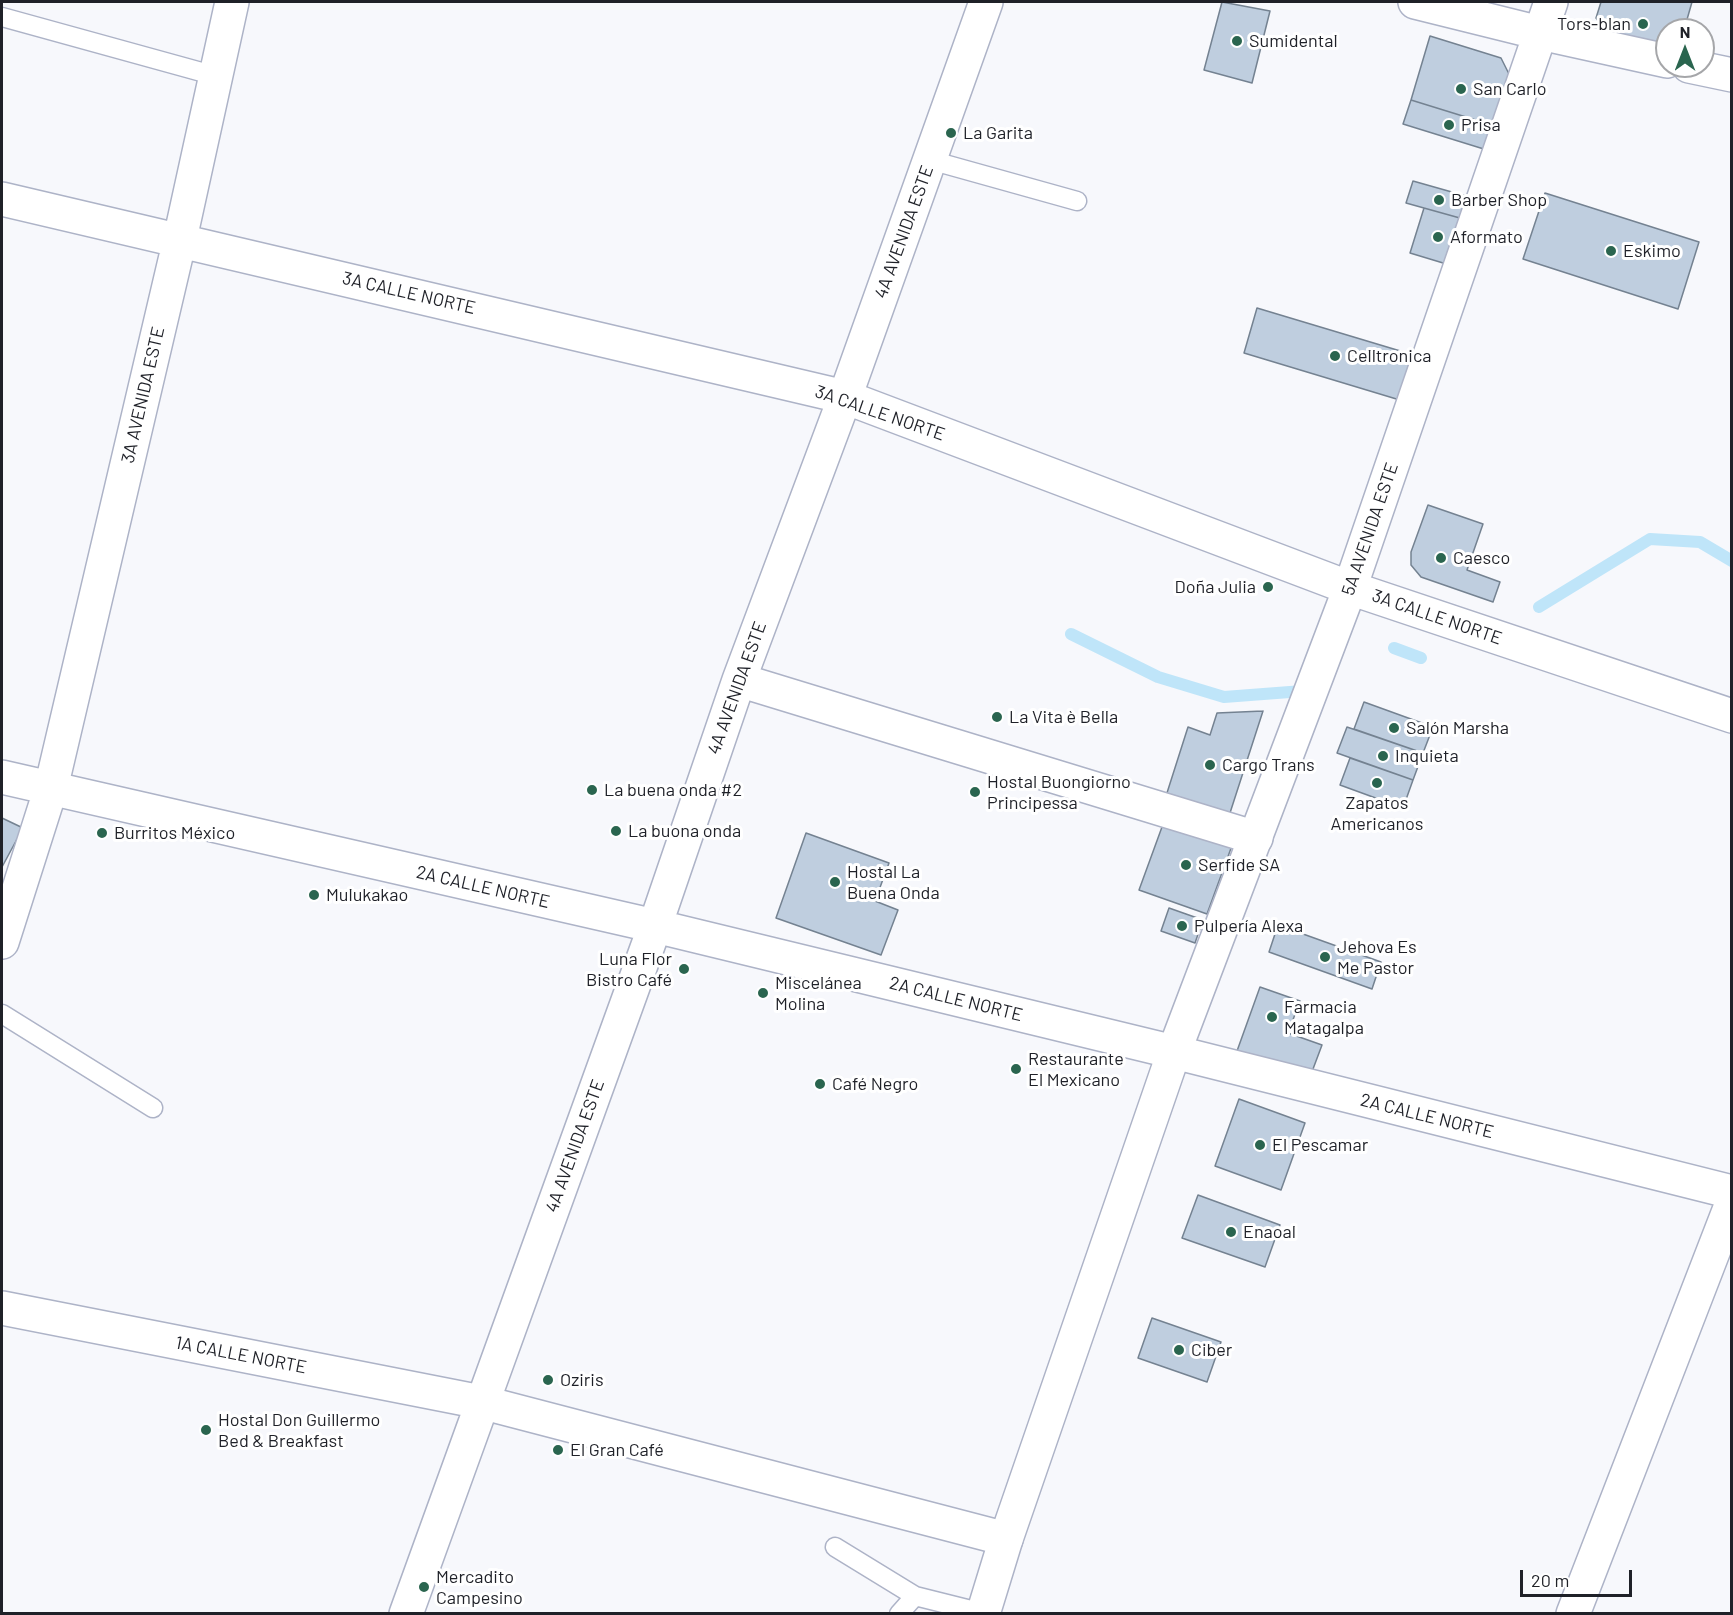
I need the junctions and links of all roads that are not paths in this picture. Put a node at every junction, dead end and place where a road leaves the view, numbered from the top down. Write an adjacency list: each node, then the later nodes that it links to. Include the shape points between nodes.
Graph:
1 (232, 2): 10 (street, 3A AVENIDA ESTE)
2 (986, 2): 11 (street, 4A AVENIDA ESTE)
3 (1415, 2): 6 (street)
4 (1551, 2): 6 (street, 5A AVENIDA ESTE)
5 (2, 16): 10 (lane)
6 (1540, 33): 7 (street); 16 (street, 5A AVENIDA ESTE)
7 (1655, 58)
8 (1715, 72): 9 (street)
9 (1731, 75)
10 (216, 76): 14 (street, 3A AVENIDA ESTE)
11 (930, 159): 13 (lane); 15 (street, 4A AVENIDA ESTE)
12 (2, 199): 14 (street, 3A CALLE NORTE)
13 (1077, 201)
14 (180, 239): 15 (street, 3A CALLE NORTE); 20 (street, 3A AVENIDA ESTE)
15 (845, 397): 16 (street, 3A CALLE NORTE); 17 (street, 4A AVENIDA ESTE)
16 (1350, 588): 18 (street, 3A CALLE NORTE); 21 (street, 5A AVENIDA ESTE)
17 (739, 680): 21 (street); 22 (street, 4A AVENIDA ESTE)
18 (1731, 716)
19 (2, 777): 20 (street, 2A CALLE NORTE)
20 (51, 788): 22 (street, 2A CALLE NORTE); 23 (street, 3A AVENIDA ESTE)
21 (1256, 838): 25 (street, 5A AVENIDA ESTE)
22 (655, 926): 25 (street, 2A CALLE NORTE); 30 (street, 4A AVENIDA ESTE)
23 (2, 942)
24 (2, 1014): 26 (lane)
25 (1174, 1052): 27 (street, 2A CALLE NORTE); 31 (street, 5A AVENIDA ESTE)
26 (153, 1108)
27 (1731, 1192)
28 (1731, 1203): 37 (street)
29 (2, 1308): 30 (street, 1A CALLE NORTE)
30 (482, 1402): 31 (street, 1A CALLE NORTE); 35 (street, 4A AVENIDA ESTE)
31 (1006, 1539): 34 (street, 5A AVENIDA ESTE)
32 (835, 1547): 33 (lane)
33 (915, 1596): 34 (lane); 36 (lane)
34 (983, 1613)
35 (406, 1614)
36 (899, 1614)
37 (1573, 1614)

